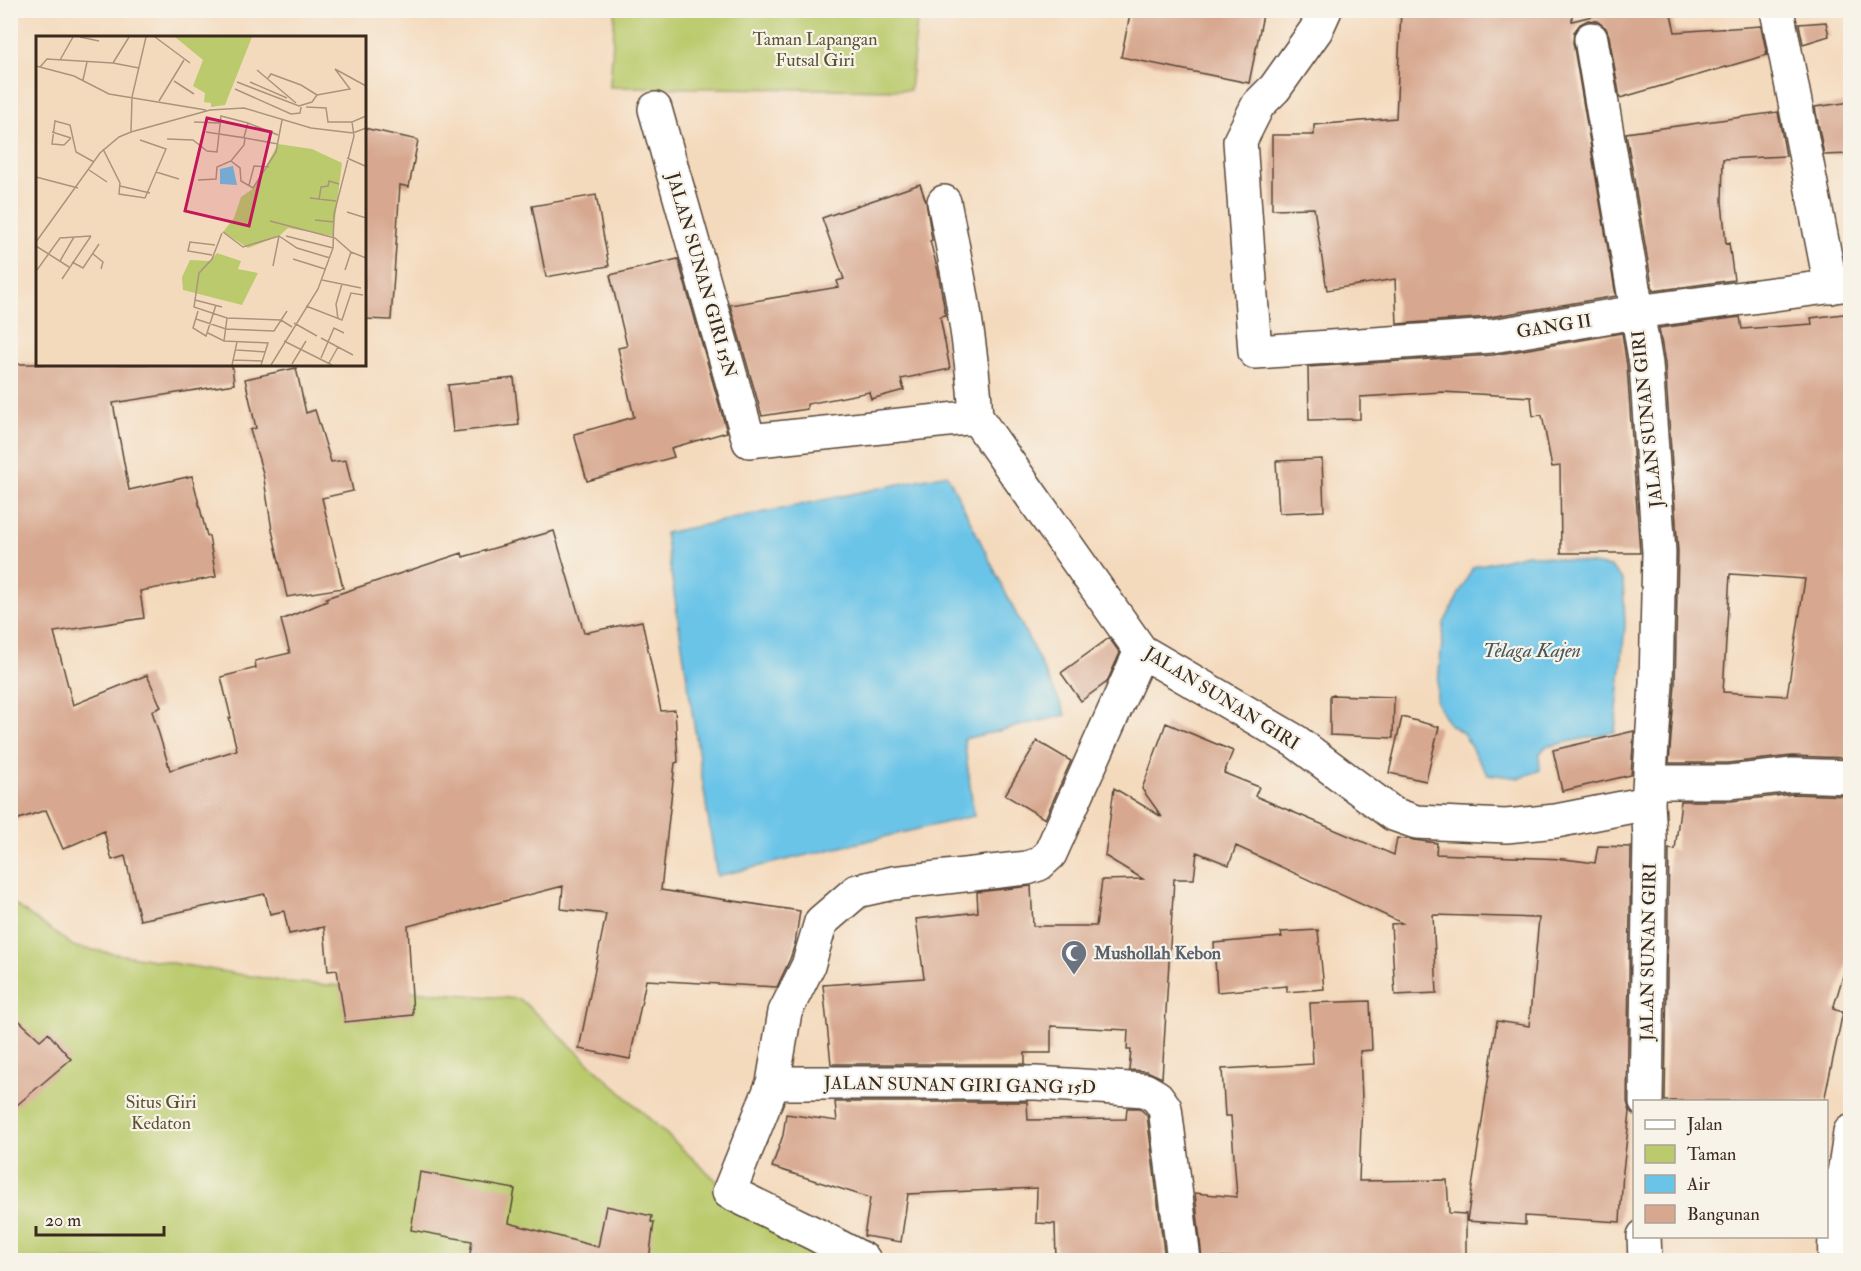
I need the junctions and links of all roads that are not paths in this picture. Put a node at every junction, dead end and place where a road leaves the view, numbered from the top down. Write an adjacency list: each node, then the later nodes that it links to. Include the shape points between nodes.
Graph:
1 (1325, 10): 7 (street, GANG II, via 1316,30 1275,88 1258,105 1240,141 1255,352 1492,336)
2 (1777, 10): 6 (street)
3 (1591, 39): 7 (street, JALAN SUNAN GIRI)
4 (655, 109): 8 (street, JALAN SUNAN GIRI 15N, via 749,441)
5 (944, 202): 8 (street, via 967,323)
6 (1841, 286): 7 (street, GANG II)
7 (1636, 312): 11 (street, JALAN SUNAN GIRI, via 1646,364 1659,552)
8 (976, 417): 9 (street, JALAN SUNAN GIRI)
9 (1141, 651): 11 (street, JALAN SUNAN GIRI, via 1295,741 1393,814 1416,822 1506,826 1556,821); 12 (street, via 1050,854 1039,864 857,891 821,922 808,966 785,1012)
10 (1851, 777): 11 (street, via 1792,775)
11 (1649, 792): 13 (street, JALAN SUNAN GIRI)
12 (773, 1083): 16 (street, via 729,1192); 17 (street, JALAN SUNAN GIRI GANG 15D, via 1036,1083 1145,1090 1165,1108)
13 (1646, 1100)
14 (1851, 1132): 19 (street, via 1836,1218)
15 (1644, 1238): 18 (street)
16 (864, 1260)
17 (1184, 1260)
18 (1645, 1260)
19 (1835, 1260)

